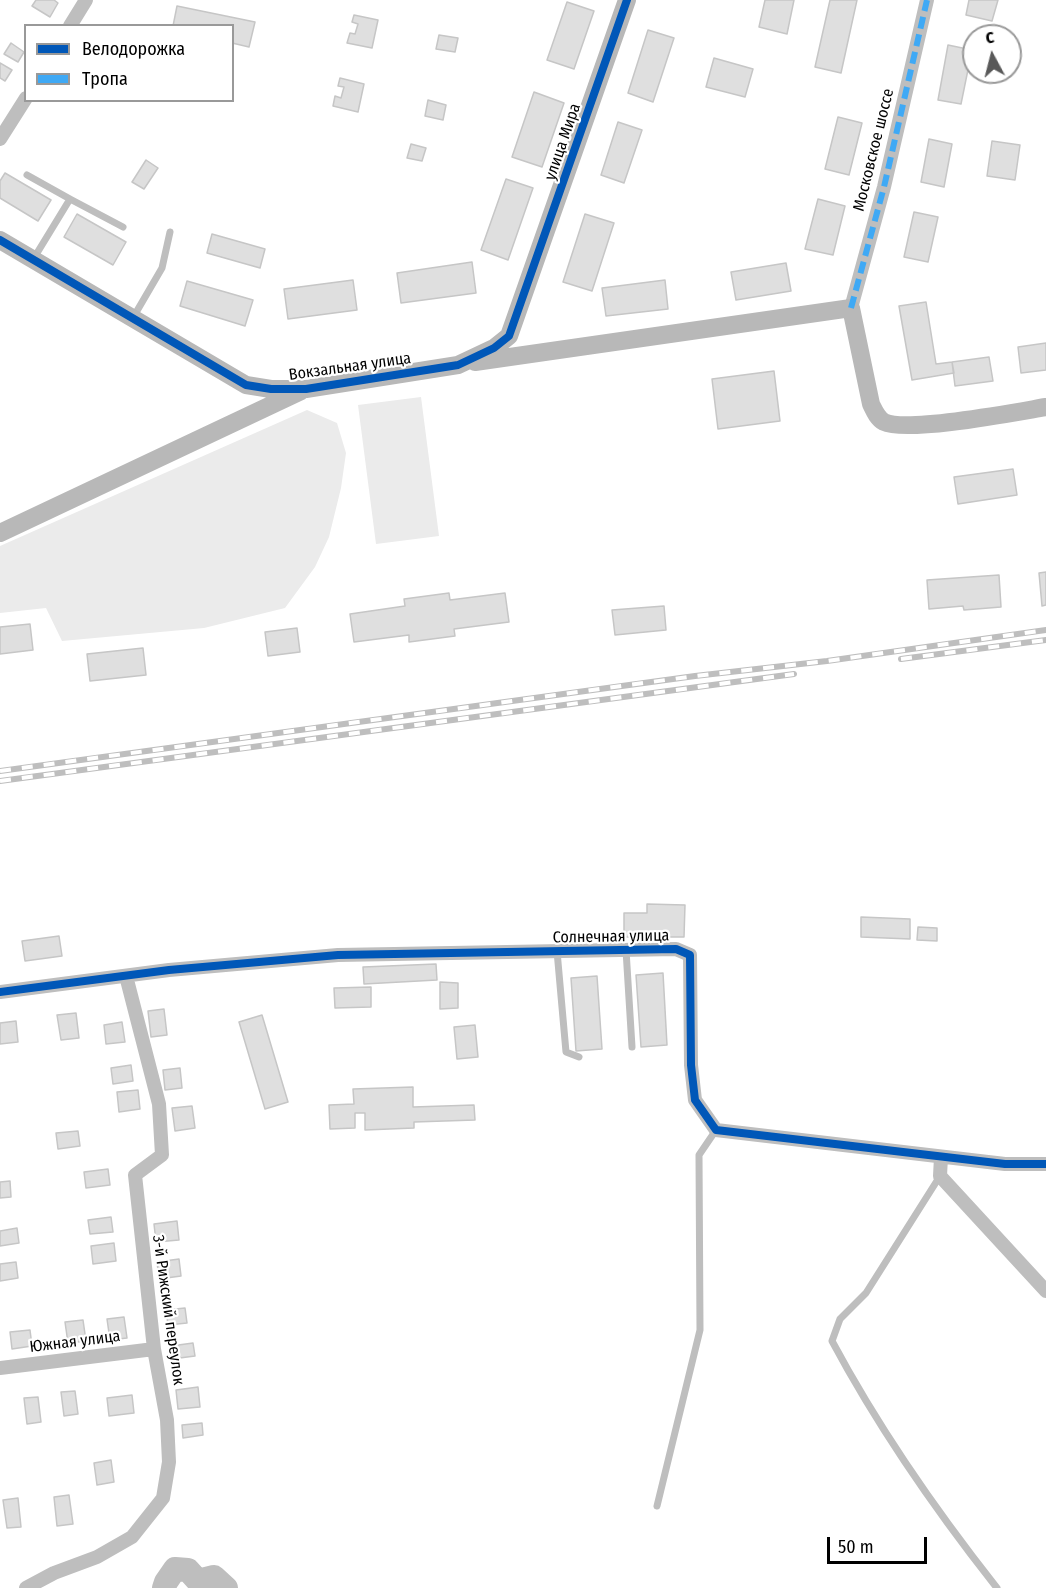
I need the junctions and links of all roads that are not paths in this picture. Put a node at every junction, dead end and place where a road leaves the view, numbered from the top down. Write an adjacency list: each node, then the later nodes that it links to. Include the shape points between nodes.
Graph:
1 (86, 0): 4 (street)
2 (627, 0): 13 (street, улица Мира)
3 (927, 0): 14 (street, Московское шоссе, via 884,187)
4 (73, 24)
5 (24, 101): 6 (street)
6 (0, 139)
7 (27, 175): 8 (lane)
8 (70, 199): 9 (lane); 12 (lane)
9 (123, 227)
10 (170, 232): 15 (lane, via 162,268)
11 (0, 240): 12 (street, Вокзальная улица)
12 (33, 260): 15 (street, Вокзальная улица)
13 (524, 293): 16 (street, via 520,338 530,348); 17 (street, Вокзальная улица, via 509,336 494,348)
14 (851, 308): 16 (street); 19 (street, via 871,404 883,421 906,426)
15 (133, 318): 18 (street, Вокзальная улица, via 246,386)
16 (542, 352): 17 (street)
17 (458, 365): 18 (street, Вокзальная улица)
18 (306, 389): 20 (street)
19 (1046, 407)
20 (0, 533)
21 (626, 950): 22 (street, Солнечная улица); 25 (lane); 27 (street, Солнечная улица, via 676,949 690,955 695,1100)
22 (558, 951): 23 (street, Солнечная улица, via 338,955); 26 (lane, via 566,1052)
23 (126, 976): 24 (street, Солнечная улица); 32 (street, 3-й Рижский переулок, via 159,1104 162,1155 135,1175)
24 (0, 992)
25 (632, 1047)
26 (579, 1057)
27 (716, 1130): 28 (street); 34 (lane, via 699,1155 700,1330)
28 (940, 1157): 29 (street); 30 (street)
29 (1046, 1164)
30 (940, 1176): 31 (street); 36 (lane, via 866,1293 840,1319 832,1341 853,1380 953,1532)
31 (1046, 1291)
32 (153, 1349): 33 (street, Южная улица); 35 (street, 3-й Рижский переулок, via 167,1420 169,1462 164,1497 132,1537)
33 (0, 1368)
34 (657, 1506)
35 (26, 1588)
36 (997, 1588)

